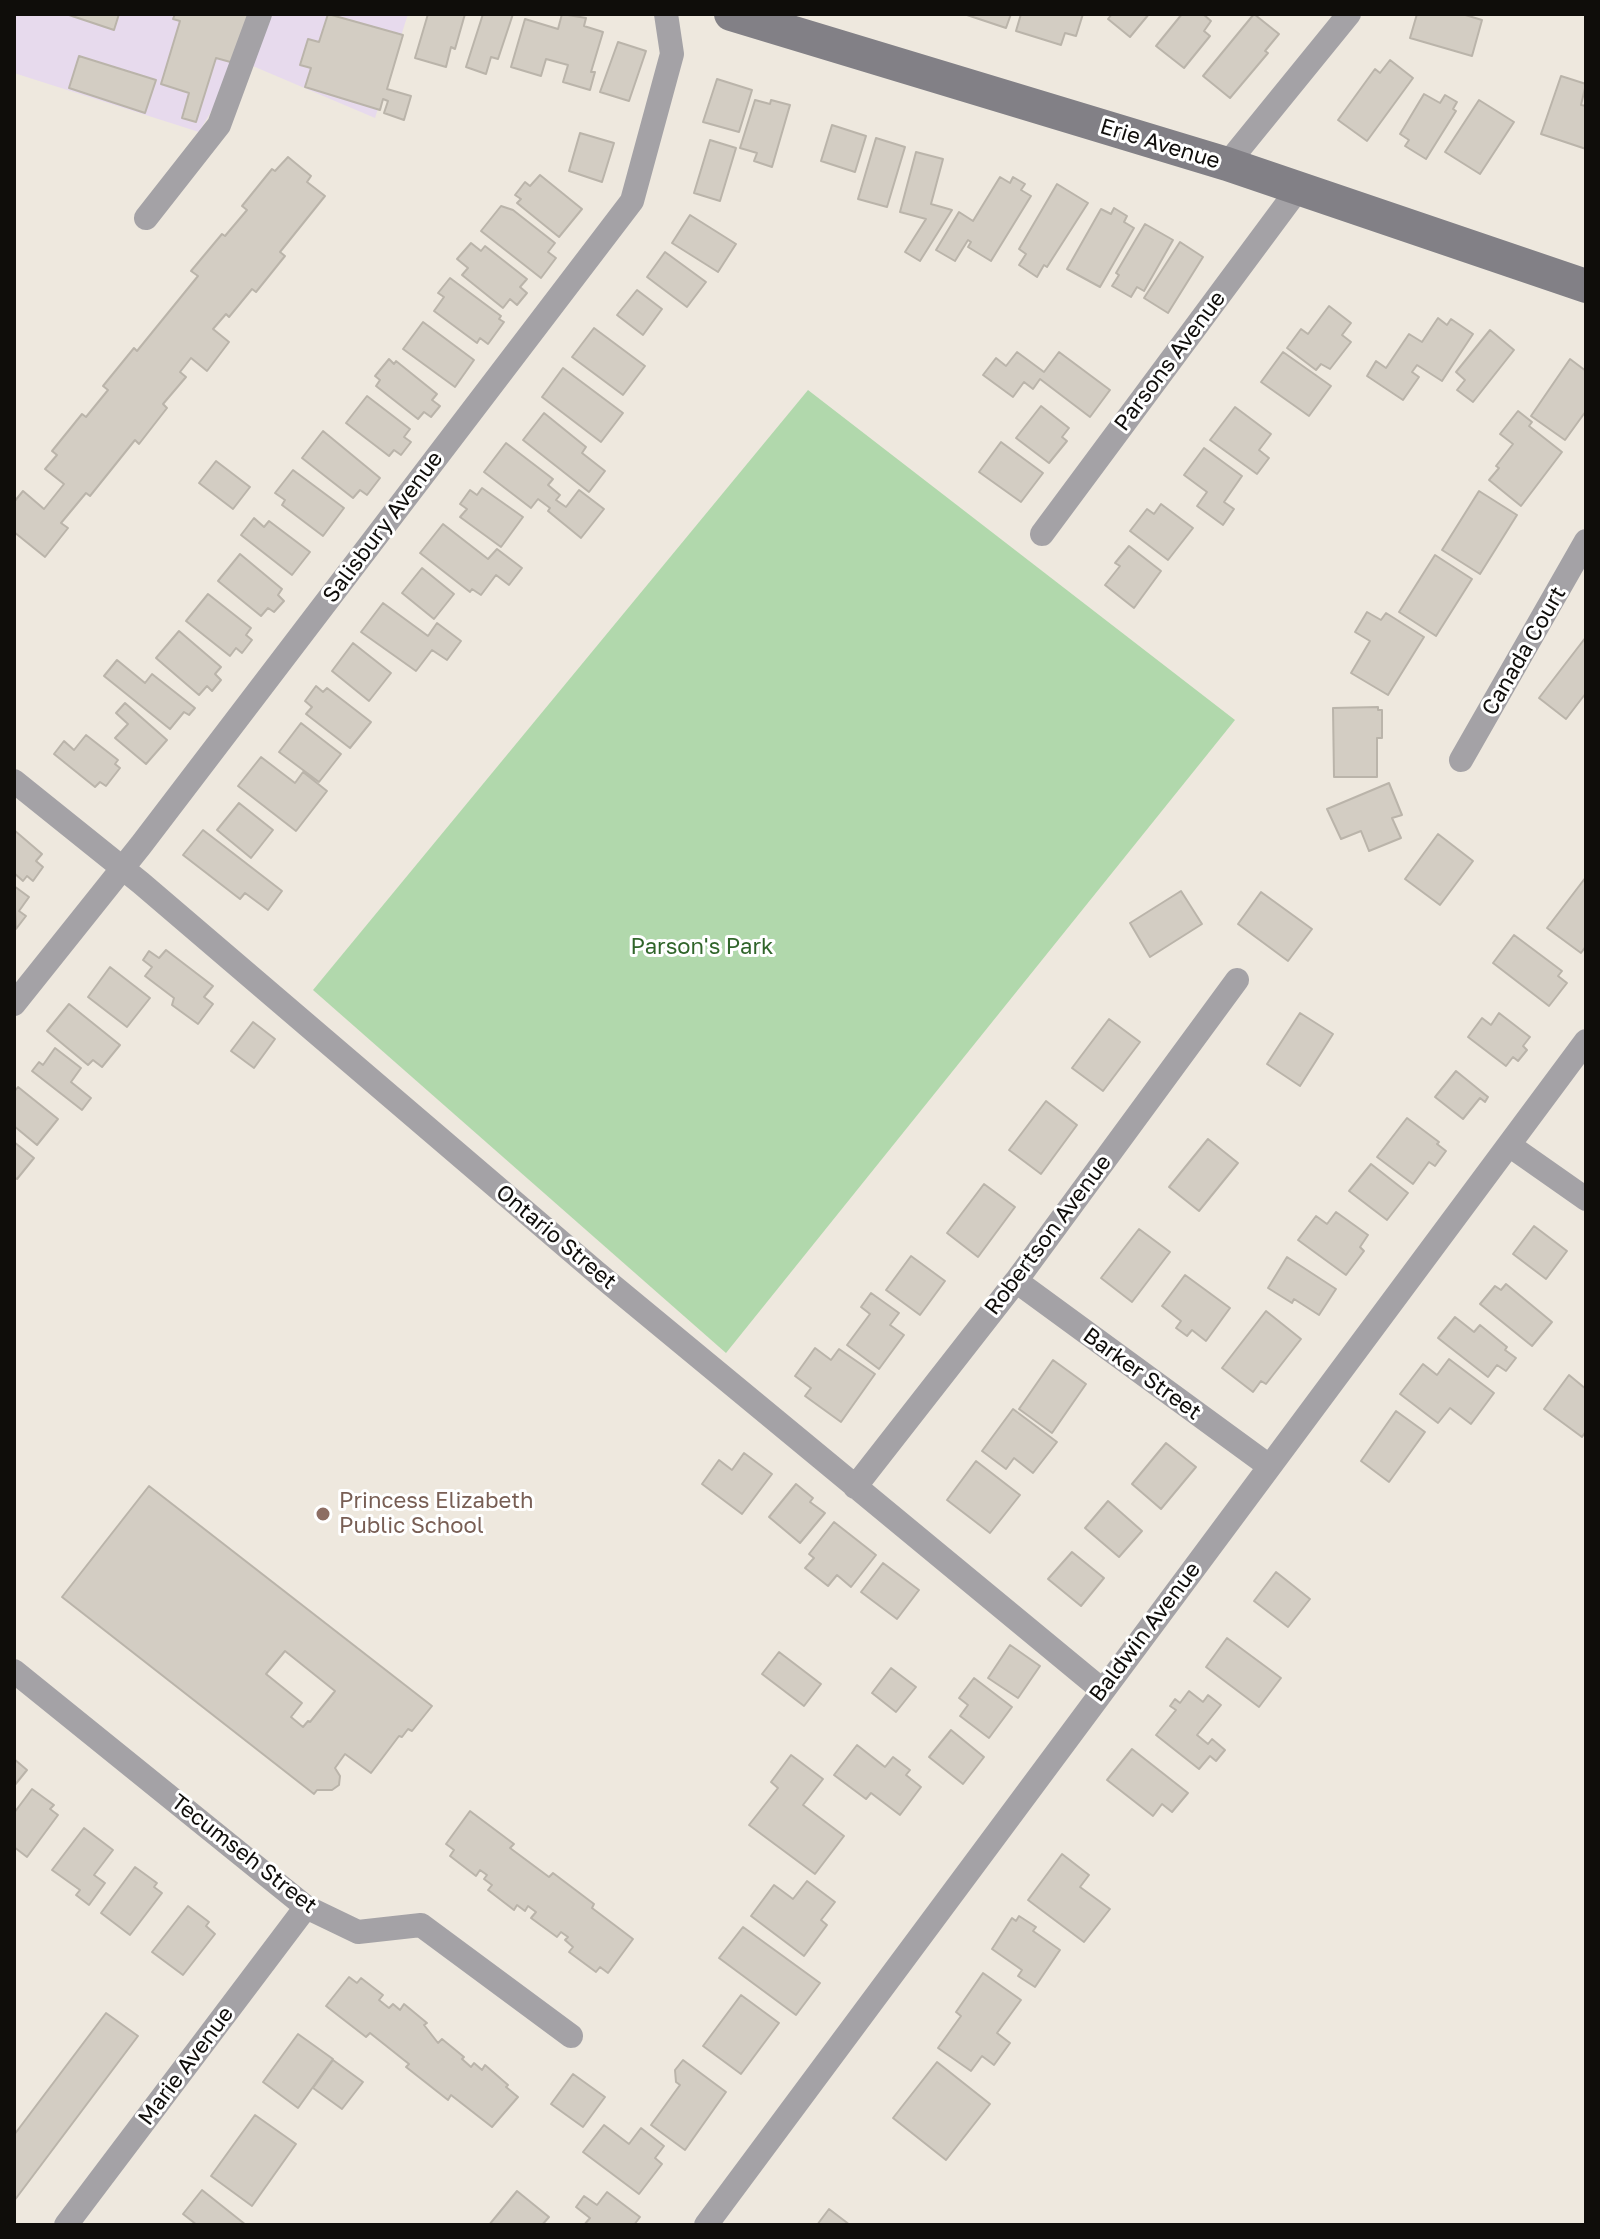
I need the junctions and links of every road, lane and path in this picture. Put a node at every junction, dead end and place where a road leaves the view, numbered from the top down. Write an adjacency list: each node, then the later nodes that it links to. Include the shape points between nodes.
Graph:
1 (260, 14): 7 (street, via 219,125)
2 (666, 14): 13 (street, Salisbury Avenue, via 672,54 632,201)
3 (731, 14): 5 (main road, Erie Avenue)
4 (1349, 14): 5 (street)
5 (1227, 164): 6 (main road, Erie Avenue)
6 (1298, 189): 8 (main road, Erie Avenue); 9 (street, Parsons Avenue)
7 (146, 218)
8 (1586, 286)
9 (1042, 534)
10 (1586, 541): 11 (street, Canada Court)
11 (1461, 760)
12 (14, 781): 13 (street, Ontario Street)
13 (123, 868): 15 (street, Salisbury Avenue); 21 (street, Ontario Street)
14 (1237, 980): 19 (street, Robertson Avenue)
15 (14, 1004)
16 (1586, 1041): 17 (street, Baldwin Avenue)
17 (1509, 1145): 18 (street); 20 (street, Baldwin Avenue)
18 (1586, 1199)
19 (1016, 1281): 20 (street, Barker Street); 21 (street, Robertson Avenue)
20 (1269, 1466): 23 (street, Baldwin Avenue)
21 (855, 1487): 23 (street, Ontario Street)
22 (14, 1671): 24 (street, Tecumseh Street)
23 (1102, 1690): 27 (street, Baldwin Avenue)
24 (306, 1907): 25 (street, Tecumseh Street, via 358,1932 421,1925); 26 (street, Marie Avenue)
25 (571, 2036)
26 (66, 2225)
27 (706, 2225)

